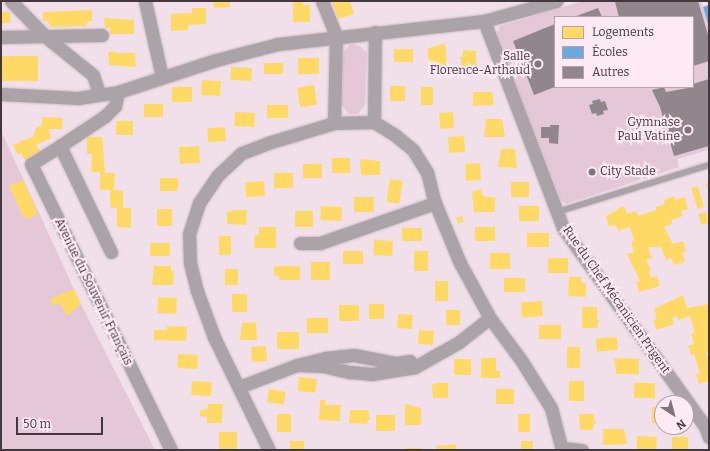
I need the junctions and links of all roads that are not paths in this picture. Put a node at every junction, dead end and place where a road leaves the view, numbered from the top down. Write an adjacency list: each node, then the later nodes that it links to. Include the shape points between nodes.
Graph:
1 (11, 1): 10 (street)
2 (144, 1): 11 (street)
3 (322, 1): 8 (street)
4 (556, 1): 5 (street)
5 (484, 21): 6 (street); 20 (street, Rue du Chef Mécanicien Prigent)
6 (374, 32): 8 (street); 15 (street)
7 (102, 35): 10 (street)
8 (336, 36): 11 (street, via 278,44); 16 (street)
9 (1, 37): 10 (street)
10 (46, 37): 14 (street, via 93,75)
11 (162, 77): 12 (street)
12 (118, 92): 14 (street); 17 (street, via 115,106 105,116)
13 (1, 94): 14 (street, via 78,98)
14 (99, 94)
15 (374, 122): 16 (street); 19 (street, via 413,150 427,172)
16 (334, 123): 24 (street, via 242,153 217,176 199,203 189,234 190,262 197,291 214,337)
17 (60, 146): 22 (street); 27 (street, Avenue du Souvenir Français, via 31,164)
18 (709, 165): 20 (lane)
19 (435, 204): 21 (street, via 320,243); 23 (street, via 460,263)
20 (557, 212): 25 (street, Rue du Chef Mécanicien Prigent, via 574,244 705,426)
21 (300, 243)
22 (111, 252)
23 (490, 318): 24 (street, via 459,342 430,358 396,363 354,355 325,358 297,365); 26 (street, via 521,360 551,408)
24 (239, 387): 28 (street)
25 (709, 437)
26 (562, 449): 29 (street)
27 (171, 450)
28 (269, 450)
29 (582, 450)

